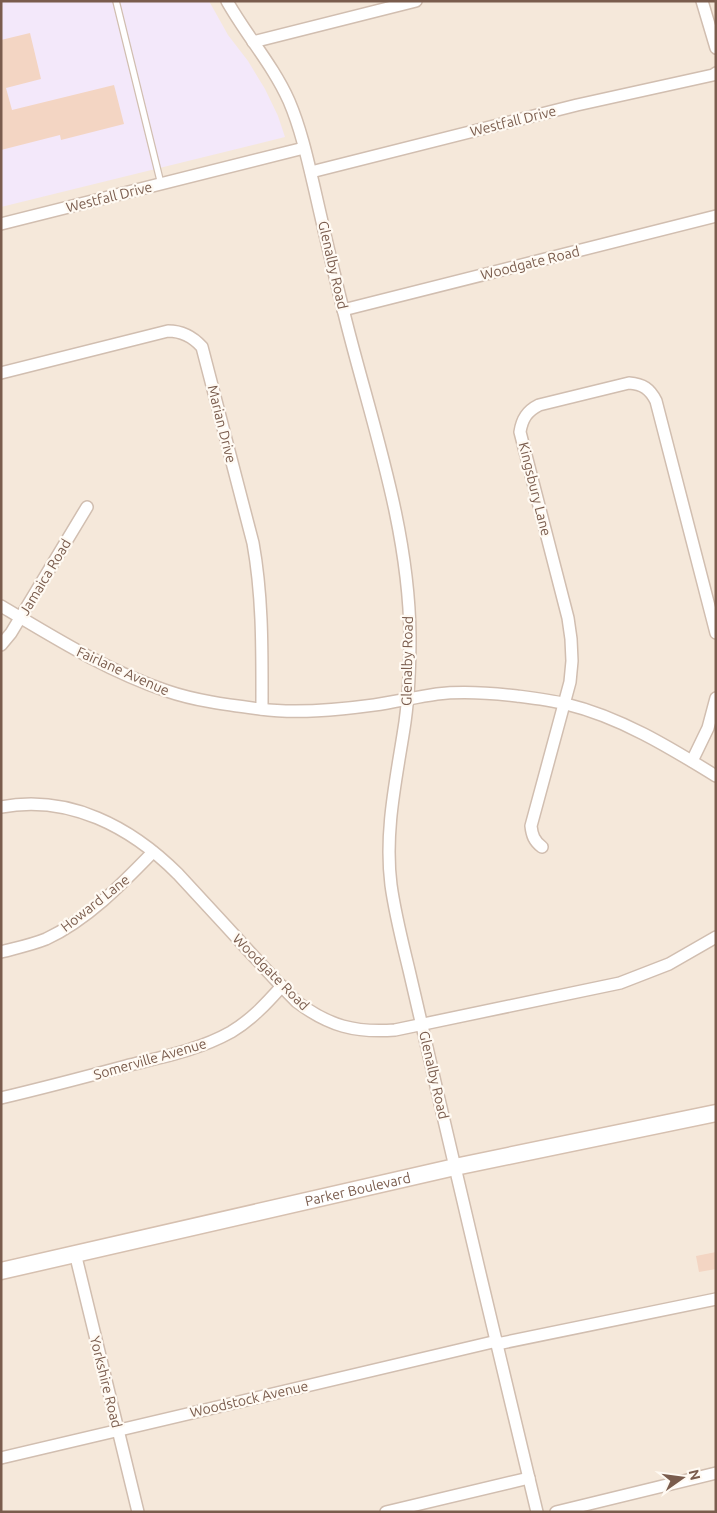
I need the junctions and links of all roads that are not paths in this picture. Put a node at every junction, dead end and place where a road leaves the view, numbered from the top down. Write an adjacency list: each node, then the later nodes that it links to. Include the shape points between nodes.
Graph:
1 (116, 1): 10 (lane)
2 (227, 1): 5 (street, Glenalby Road)
3 (416, 1): 5 (street)
4 (702, 1): 6 (street)
5 (253, 42): 8 (street, Glenalby Road, via 278,79)
6 (716, 48)
7 (716, 73): 9 (street, Westfall Drive)
8 (304, 148): 9 (street, Glenalby Road); 10 (street, Westfall Drive)
9 (311, 172): 13 (street, Glenalby Road)
10 (161, 184): 12 (street, Westfall Drive)
11 (716, 216): 13 (street, Woodgate Road)
12 (1, 224)
13 (343, 310): 21 (street, Glenalby Road, via 403,552 410,631)
14 (1, 374): 23 (street, Marian Drive, via 168,331 186,334 202,347 258,572)
15 (87, 507): 17 (street, Jamaica Road)
16 (1, 606): 17 (street, Fairlane Avenue)
17 (20, 618): 19 (street, Jamaica Road); 23 (street, Fairlane Avenue, via 96,661 166,691 209,702)
18 (716, 633): 22 (street, Kingsbury Lane, via 652,393 638,384 629,383 539,405 525,416 520,432 568,618 572,661)
19 (1, 645)
20 (716, 698): 24 (street, via 708,728)
21 (408, 699): 22 (street, Fairlane Avenue, via 468,693); 23 (street, Fairlane Avenue, via 339,709); 32 (street, Glenalby Road, via 390,816 389,849 396,914)
22 (565, 703): 24 (street, Fairlane Avenue, via 624,725); 27 (street, Kingsbury Lane, via 531,826 531,833)
23 (262, 709)
24 (692, 761): 25 (street, Fairlane Avenue)
25 (716, 776)
26 (1, 807): 28 (street, Woodgate Road, via 24,804 66,807 110,824)
27 (542, 847)
28 (153, 852): 30 (street, Howard Lane, via 109,895 64,929 46,939); 31 (street, Woodgate Road)
29 (716, 937): 32 (street, Woodgate Road, via 669,964 620,983)
30 (1, 952)
31 (282, 986): 32 (street, Woodgate Road, via 312,1013 339,1026 378,1032); 33 (street, Somerville Avenue, via 252,1017 216,1039 166,1056)
32 (422, 1025): 35 (street, Glenalby Road)
33 (1, 1098)
34 (716, 1113): 35 (street, Parker Boulevard)
35 (455, 1167): 36 (street, Parker Boulevard); 39 (street, Glenalby Road)
36 (75, 1253): 37 (street, Parker Boulevard); 40 (street, Yorkshire Road)
37 (1, 1271)
38 (716, 1299): 39 (street, Woodstock Avenue)
39 (497, 1342): 40 (street, Woodstock Avenue); 43 (street, Glenalby Road)
40 (118, 1431): 41 (street, Woodstock Avenue); 44 (street, Yorkshire Road)
41 (1, 1458)
42 (716, 1474): 47 (street)
43 (529, 1478): 45 (street); 46 (street, Glenalby Road)
44 (138, 1512)
45 (386, 1512)
46 (537, 1512)
47 (556, 1512)

